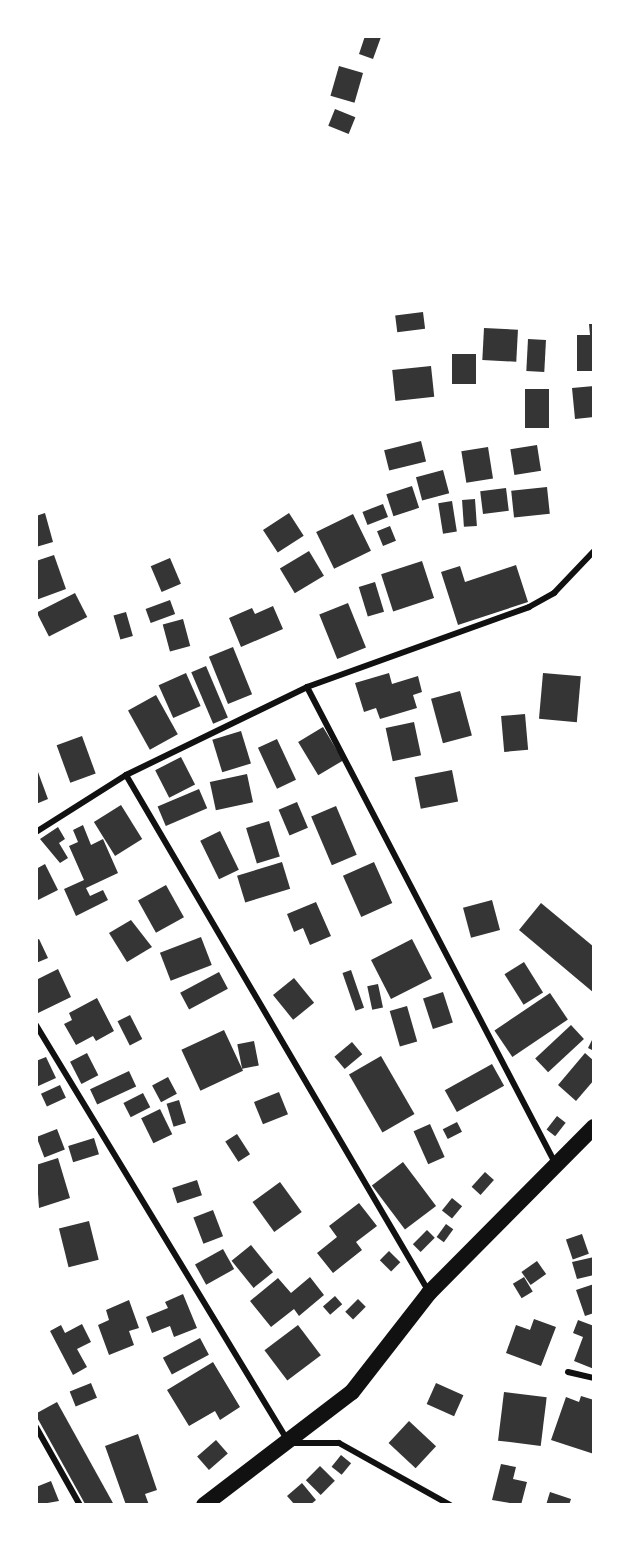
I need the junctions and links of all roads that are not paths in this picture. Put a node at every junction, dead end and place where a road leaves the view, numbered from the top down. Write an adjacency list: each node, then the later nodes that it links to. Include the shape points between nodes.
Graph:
1 (594, 550): 2 (street, via 554,593 529,607)
2 (307, 687): 3 (street); 7 (street)
3 (126, 775): 4 (street); 8 (street)
4 (36, 832)
5 (36, 1025): 12 (street)
6 (594, 1127): 7 (highway)
7 (556, 1166): 8 (highway)
8 (429, 1293): 12 (highway, via 352,1392)
9 (568, 1371): 10 (street)
10 (594, 1378)
11 (36, 1427): 13 (street)
12 (290, 1443): 14 (highway); 15 (street, via 339,1443)
13 (80, 1505)
14 (204, 1505)
15 (450, 1505)

